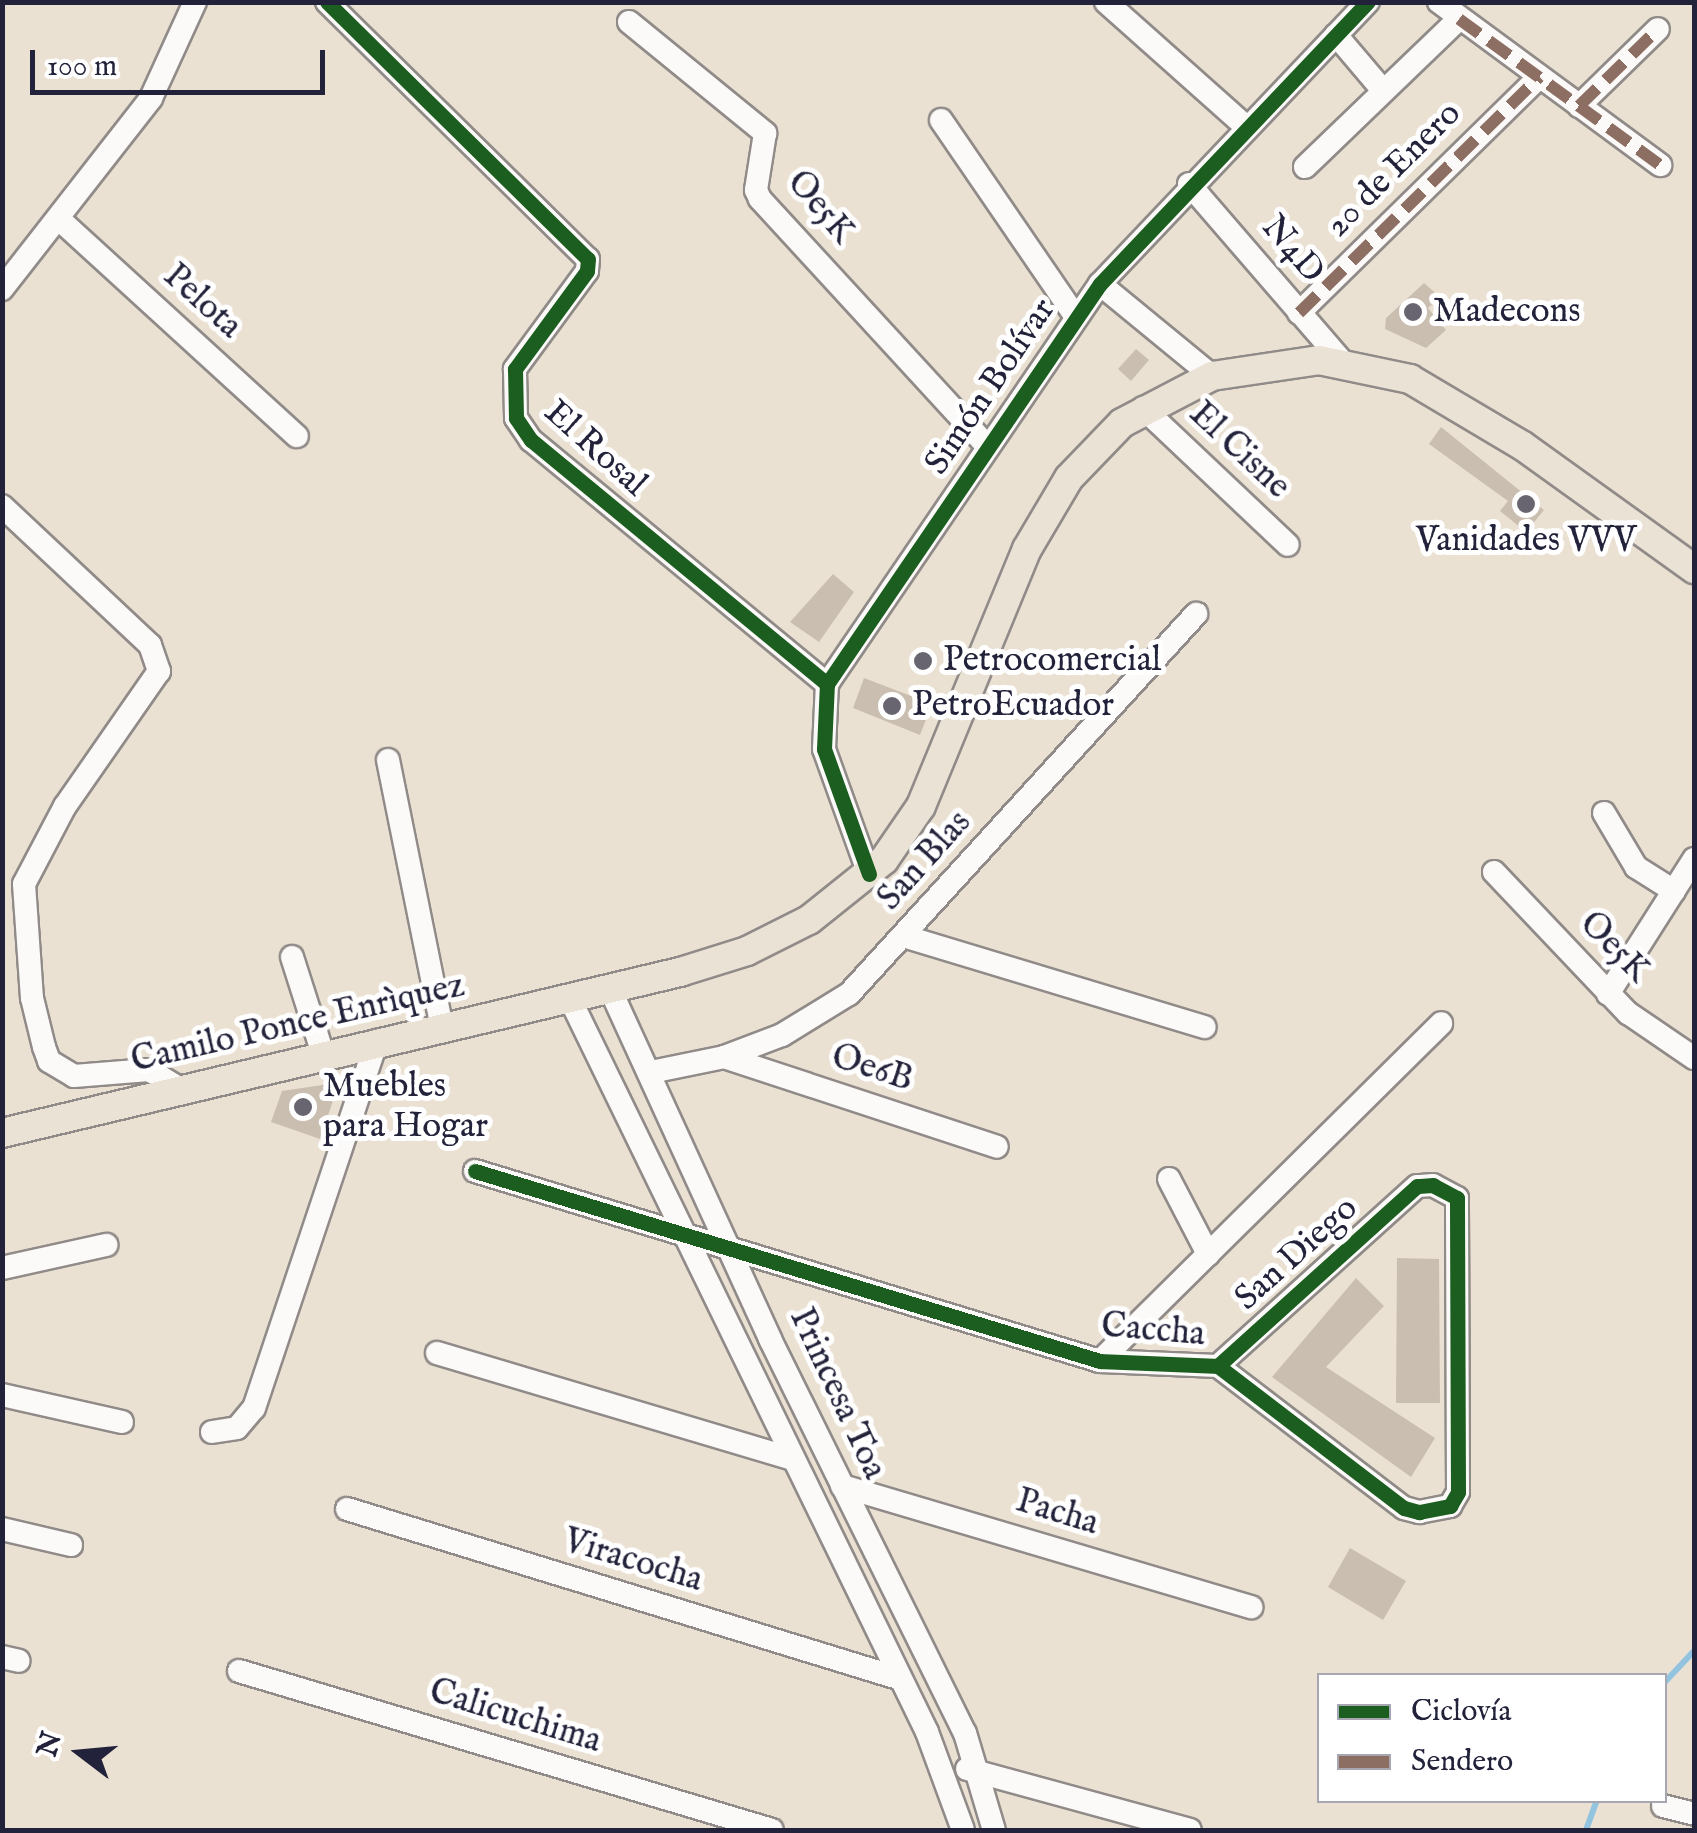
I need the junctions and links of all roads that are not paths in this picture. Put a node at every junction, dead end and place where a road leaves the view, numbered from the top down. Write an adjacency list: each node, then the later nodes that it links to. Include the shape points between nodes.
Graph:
1 (195, 2): 18 (street, via 151,98)
2 (327, 2): 32 (street, El Rosal, via 588,259 587,271 515,369 516,418 531,440)
3 (1106, 2): 14 (street)
4 (1368, 2): 9 (street, Simón Bolívar)
5 (1439, 2): 6 (street)
6 (1460, 20): 10 (street); 11 (street)
7 (628, 22): 27 (street, Oe5K, via 766,133 760,199)
8 (1658, 28): 12 (street)
9 (1336, 35): 11 (street); 14 (street, Simón Bolívar)
10 (1539, 77): 12 (street); 21 (street, 20 de Enero)
11 (1380, 88): 16 (street)
12 (1579, 106): 15 (street)
13 (941, 120): 22 (street)
14 (1245, 126): 17 (street, Simón Bolívar)
15 (1660, 166)
16 (1305, 167)
17 (1190, 184): 19 (street, Simón Bolívar); 21 (street, N4D)
18 (59, 219): 20 (street); 26 (street, Pelota)
19 (1100, 284): 22 (street, Simón Bolívar); 24 (street)
20 (2, 290)
21 (1299, 313): 23 (street, N4D)
22 (1075, 316): 27 (street, Simón Bolívar)
23 (1342, 362): 24 (main road, Camilo Ponce Enrìquez, via 1293,360); 30 (main road, Camilo Ponce Enrìquez, via 1394,373 1449,398)
24 (1212, 376): 25 (main road, Camilo Ponce Enrìquez)
25 (1143, 408): 29 (street, El Cisne); 37 (main road, Camilo Ponce Enrìquez, via 1096,447 1046,515 921,806)
26 (297, 436)
27 (987, 446): 32 (street, Simón Bolívar)
28 (2, 506): 38 (street, via 150,645 159,671)
29 (1288, 545)
30 (1694, 569)
31 (1196, 614): 40 (street, San Blas)
32 (828, 684): 37 (street, via 824,749)
33 (388, 760): 46 (street)
34 (1604, 813): 39 (street, via 1636,867)
35 (1694, 860): 39 (street)
36 (1494, 872): 43 (street, Oe5K)
37 (869, 874): 42 (main road, Camilo Ponce Enrìquez, via 810,920 748,951)
38 (13, 888): 53 (street, via 49,1062 74,1076 150,1070)
39 (1674, 891): 43 (street)
40 (904, 936): 47 (street); 50 (street, San Blas, via 820,1016)
41 (292, 957): 49 (street)
42 (610, 989): 44 (main road, Camilo Ponce Enrìquez); 52 (street, Princesa Toa)
43 (1608, 994): 51 (street, Oe5K)
44 (570, 1001): 46 (main road, Camilo Ponce Enrìquez); 59 (street, Princesa Toa)
45 (1440, 1023): 62 (street)
46 (442, 1028): 48 (main road, Camilo Ponce Enrìquez)
47 (1204, 1028)
48 (377, 1041): 49 (main road, Camilo Ponce Enrìquez); 69 (street, via 254,1408 237,1428)
49 (323, 1054): 53 (main road, Camilo Ponce Enrìquez)
50 (724, 1057): 52 (street, San Blas); 55 (street, Oe6B)
51 (1694, 1058)
52 (651, 1072): 61 (street, Princesa Toa)
53 (182, 1090): 54 (main road, Camilo Ponce Enrìquez)
54 (2, 1133)
55 (997, 1147)
56 (474, 1171): 59 (street, Caccha)
57 (1170, 1179): 62 (street)
58 (1416, 1186): 66 (street, San Diego); 66 (street, Caccha, via 1449,1192 1460,1207 1456,1500 1419,1512 1404,1508)
59 (684, 1237): 61 (street, Caccha); 70 (street, Princesa Toa)
60 (106, 1245): 63 (street)
61 (736, 1254): 65 (street, Caccha); 71 (street, Princesa Toa)
62 (1208, 1254): 65 (street)
63 (2, 1268)
64 (437, 1353): 70 (street)
65 (1100, 1361): 66 (street, Caccha)
66 (1218, 1366)
67 (2, 1395): 68 (street)
68 (122, 1422)
69 (212, 1432)
70 (790, 1458): 77 (street, Princesa Toa)
71 (842, 1486): 75 (street, Pacha); 78 (street, Princesa Toa)
72 (348, 1509): 77 (street, Viracocha)
73 (2, 1530): 74 (street)
74 (71, 1545)
75 (1251, 1607)
76 (239, 1671): 82 (street, Calicuchima)
77 (898, 1678): 79 (street, Princesa Toa)
78 (976, 1768): 79 (street); 84 (street, Princesa Toa); 85 (street)
79 (943, 1771): 83 (street, Princesa Toa)
80 (1663, 1806): 81 (street)
81 (1694, 1814)
82 (772, 1830)
83 (963, 1830)
84 (994, 1830)
85 (1190, 1830)

